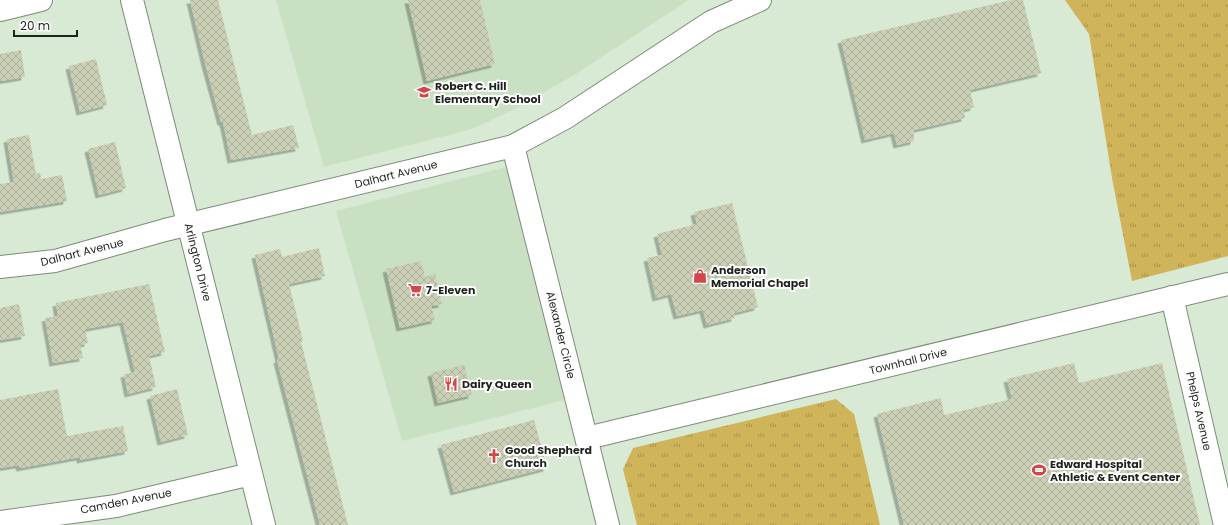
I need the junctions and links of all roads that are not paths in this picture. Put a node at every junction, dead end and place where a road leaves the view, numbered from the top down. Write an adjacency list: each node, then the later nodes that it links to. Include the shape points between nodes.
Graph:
1 (41, 0): 4 (street)
2 (132, 0): 6 (street, Arlington Drive)
3 (760, 0): 5 (street, Dalhart Avenue, via 711,22 566,118)
4 (0, 10)
5 (513, 146): 6 (street, Dalhart Avenue); 10 (street, Alexander Circle)
6 (188, 225): 7 (street, Dalhart Avenue, via 55,261); 11 (street, Arlington Drive)
7 (0, 267)
8 (1228, 284): 9 (street, Townhall Drive)
9 (1172, 297): 10 (street, Townhall Drive); 15 (street, Phelps Avenue)
10 (587, 438): 14 (street, Alexander Circle)
11 (251, 474): 12 (street, Camden Avenue, via 116,506); 13 (street, Arlington Drive)
12 (0, 522)
13 (264, 525)
14 (608, 525)
15 (1225, 525)

